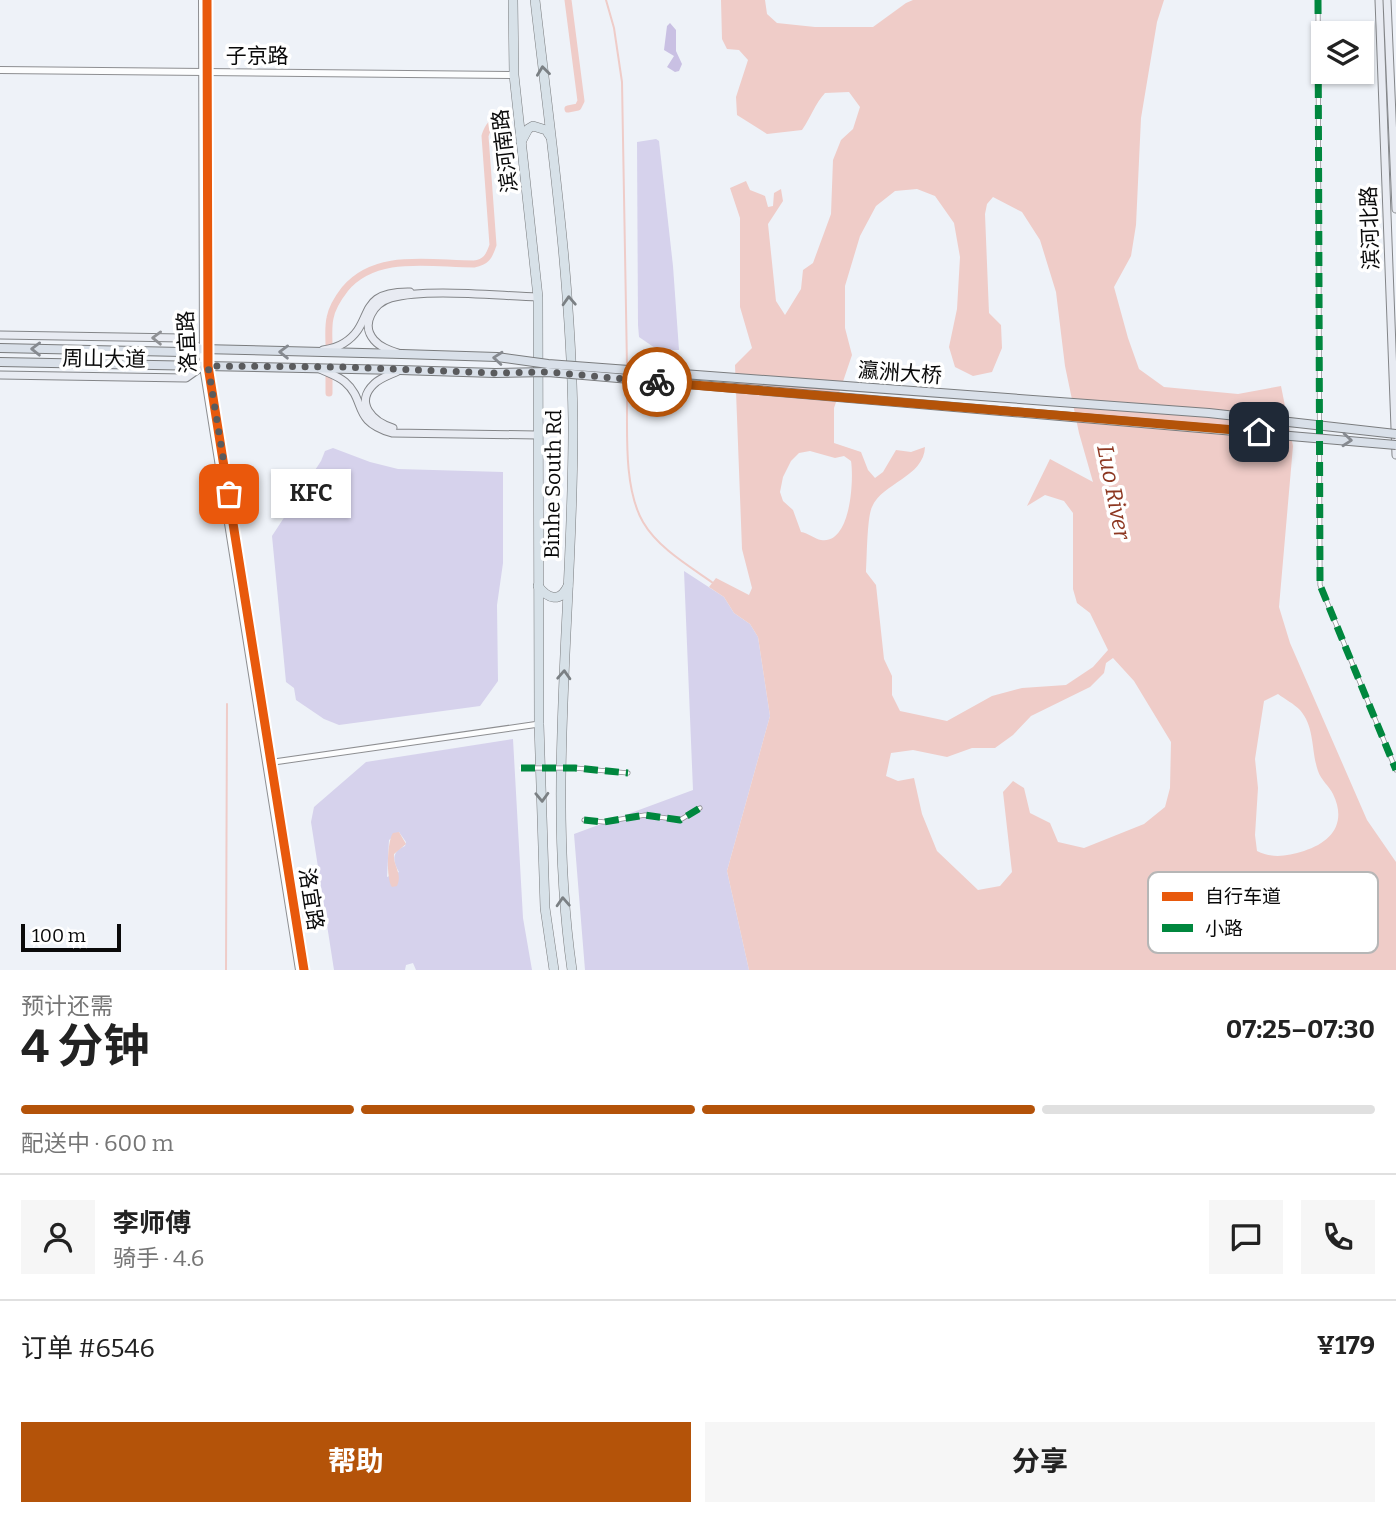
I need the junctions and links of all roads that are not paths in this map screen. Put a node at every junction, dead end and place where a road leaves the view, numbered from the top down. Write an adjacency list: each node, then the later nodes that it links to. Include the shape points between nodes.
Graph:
1 (204, 0): 8 (street, 洛宜路)
2 (513, 0): 9 (highway, 滨河南路)
3 (535, 0): 10 (highway, Binhe South Rd, one-way to 3)
4 (1318, 0): 38 (street, via 1320,585)
5 (1379, 0): 12 (main road, 滨河北路)
6 (1387, 0): 13 (main road, 滨河北路)
7 (0, 70): 8 (street, 子京路)
8 (205, 74): 9 (street, 子京路); 19 (street, 洛宜路)
9 (514, 75): 11 (highway, 滨河南路)
10 (552, 138): 11 (highway, via 546,130 533,126); 33 (highway, Binhe South Rd, one-way to 10, via 573,422 569,308)
11 (520, 144): 16 (highway, 滨河南路)
12 (1385, 162): 13 (street); 27 (main road, 滨河北路)
13 (1395, 164): 14 (main road, 滨河北路)
14 (1396, 209)
15 (428, 294): 16 (main road); 20 (main road, via 397,292 380,297 351,338); 21 (main road, via 393,298 371,313 369,333 375,341)
16 (538, 297): 30 (highway, Binhe South Rd)
17 (0, 335): 19 (main road, 周山大道, one-way to 17, via 182,338)
18 (0, 348): 19 (main road, 周山大道, one-way to 18)
19 (205, 350): 20 (main road, 周山大道, one-way to 19); 23 (street, 洛宜路)
20 (316, 352): 21 (main road, 周山大道)
21 (402, 354): 29 (main road, 瀛洲大桥, one-way to 21, bridge, via 1209,413 497,357)
22 (0, 362): 23 (main road, 周山大道)
23 (206, 366): 24 (main road, 周山大道); 26 (main road, 周山大道, via 186,378); 36 (street, 洛宜路)
24 (316, 367): 25 (main road, 周山大道); 28 (main road, via 346,382 368,422 392,433)
25 (400, 370): 28 (main road, via 375,383 365,398 366,408 377,422); 31 (main road, 瀛洲大桥, one-way to 31, bridge, via 548,372)
26 (0, 375)
27 (1395, 422): 32 (main road, 滨河北路)
28 (411, 432): 30 (main road)
29 (1396, 434)
30 (537, 435): 34 (highway, Binhe South Rd)
31 (1396, 445)
32 (1396, 453)
33 (569, 582): 34 (highway, via 562,596 555,598); 44 (highway, Binhe South Rd, one-way to 33, via 563,910 560,748)
34 (538, 586): 35 (highway, Binhe South Rd)
35 (540, 724): 36 (street); 43 (highway, Binhe South Rd, one-way to 43, via 545,908)
36 (270, 762): 42 (street, 洛宜路)
37 (521, 768): 39 (street, bridge)
38 (1396, 770)
39 (628, 773)
40 (700, 808): 41 (street, via 680,820 645,815 604,822)
41 (584, 820)
42 (302, 970)
43 (554, 970)
44 (572, 970)

